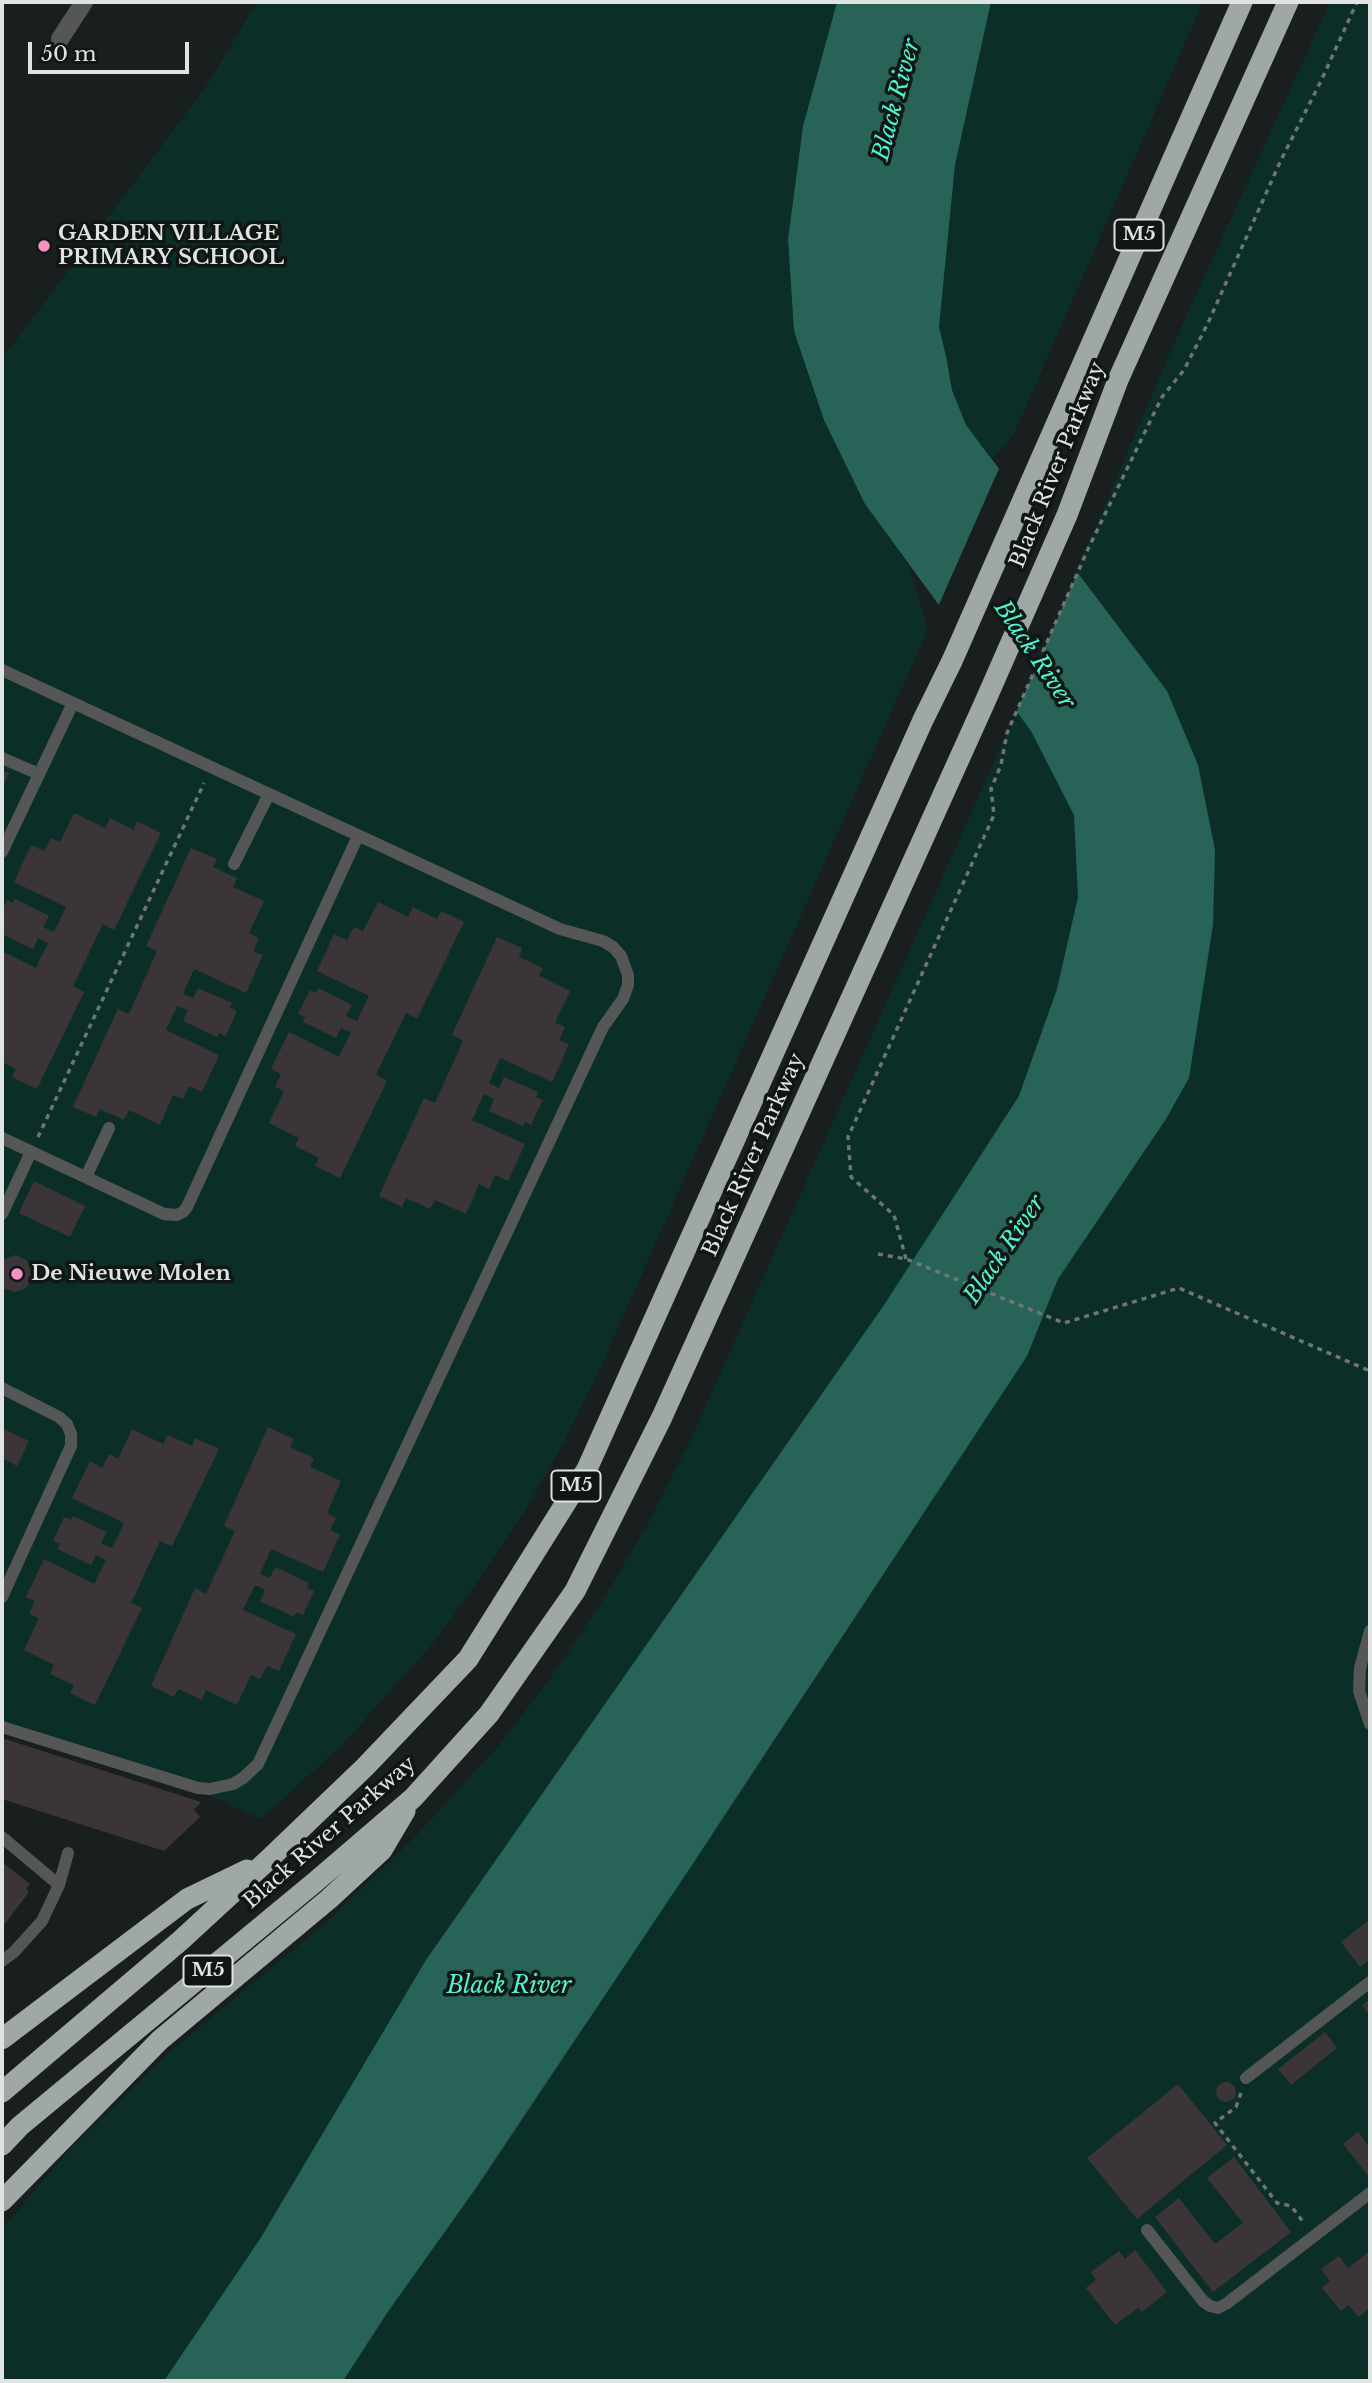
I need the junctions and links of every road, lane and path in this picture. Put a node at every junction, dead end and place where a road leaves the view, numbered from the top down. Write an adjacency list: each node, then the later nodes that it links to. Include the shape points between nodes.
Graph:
1 (84, 2): 5 (street)
2 (1242, 2): 31 (highway, Black River Parkway / M5, via 952,662 587,1468 468,1659 365,1768)
3 (1288, 2): 28 (highway, Black River Parkway / M5, via 1118,380 1067,515 984,704 662,1417 575,1591 489,1714)
4 (1357, 2): 21 (path, via 1208,323 1184,370 1162,397 1088,549 1007,733 991,789 994,815 848,1137 851,1177 894,1215)
5 (60, 39)
6 (2, 670): 7 (lane)
7 (73, 703): 9 (lane); 10 (lane)
8 (2, 758): 10 (lane)
9 (211, 767): 11 (lane); 17 (path)
10 (39, 774): 13 (lane)
11 (269, 794): 12 (lane); 14 (lane)
12 (358, 836): 18 (lane, via 187,1207 177,1215 164,1214); 27 (lane, via 560,929 603,941 626,965 626,992 597,1039 258,1764 233,1784 198,1788)
13 (2, 852)
14 (234, 864)
15 (109, 1128): 18 (lane)
16 (2, 1138): 17 (lane)
17 (31, 1152): 18 (lane); 19 (lane)
18 (86, 1177)
19 (2, 1214)
20 (878, 1254): 21 (path)
21 (905, 1259): 22 (path, via 1064,1323 1179,1288)
22 (1370, 1371)
23 (2, 1388): 24 (lane, via 59,1417 67,1424 71,1446)
24 (2, 1597)
25 (1370, 1631): 26 (lane, via 1359,1691)
26 (1370, 1724)
27 (2, 1727)
28 (413, 1798): 38 (highway, Black River Parkway / M5); 40 (highway, via 382,1850 160,2039)
29 (2, 1837): 32 (lane)
30 (68, 1853): 32 (lane)
31 (268, 1860): 35 (highway, via 187,1899); 37 (highway, Black River Parkway / M5)
32 (59, 1885): 33 (lane, via 42,1921)
33 (2, 1961)
34 (1370, 1982): 36 (lane)
35 (2, 2039)
36 (1246, 2078): 42 (path, via 1236,2107 1215,2123 1277,2203 1291,2206)
37 (2, 2092)
38 (2, 2145)
39 (1370, 2193): 42 (lane)
40 (2, 2201)
41 (1147, 2230): 42 (lane, via 1203,2301 1218,2308)
42 (1315, 2235)

